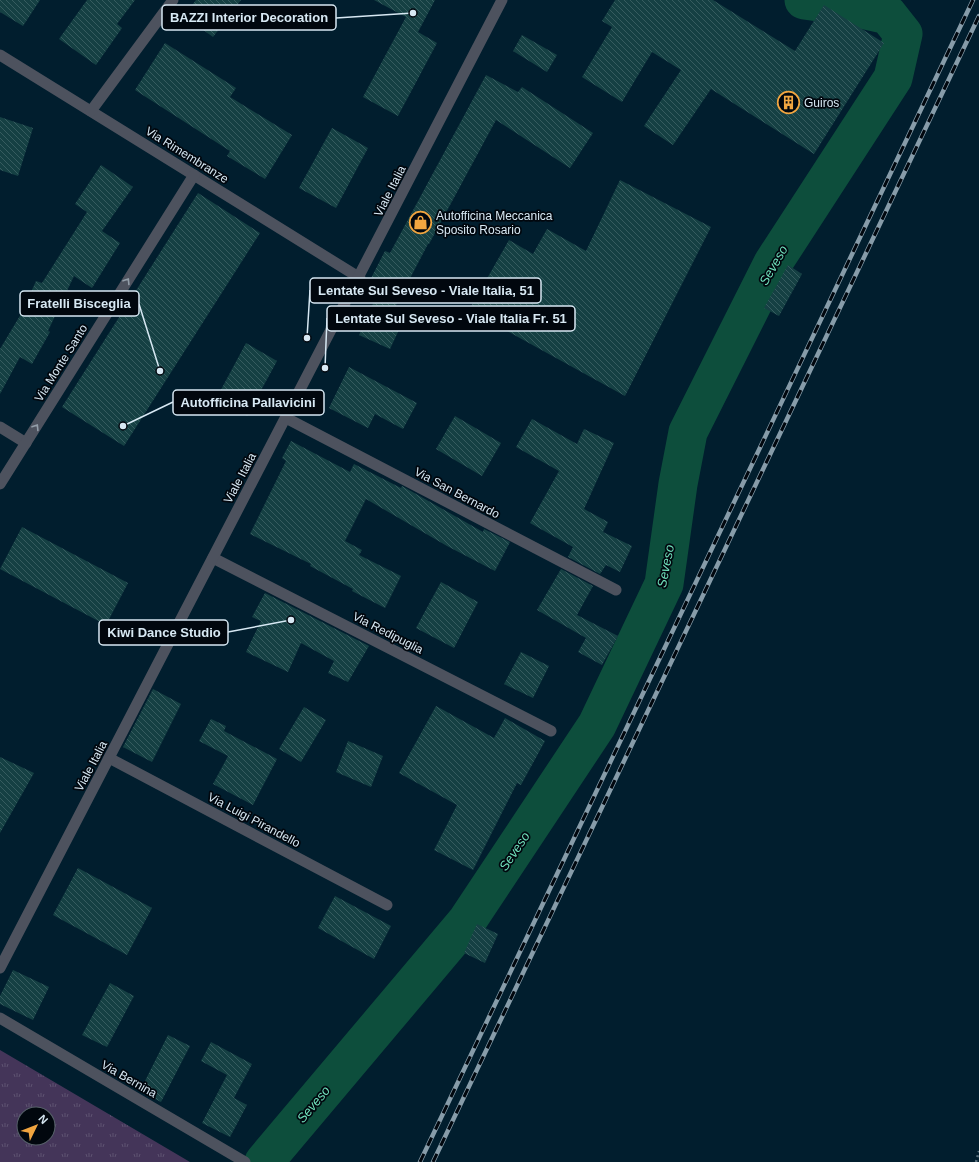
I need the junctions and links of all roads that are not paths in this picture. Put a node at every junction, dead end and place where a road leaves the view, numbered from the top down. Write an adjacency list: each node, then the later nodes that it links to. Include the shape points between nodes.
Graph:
1 (173, 0): 4 (street)
2 (502, 0): 6 (street, Viale Italia)
3 (0, 55): 4 (street, Via Rimembranze)
4 (91, 111): 5 (street, Via Rimembranze)
5 (194, 175): 6 (street, Via Rimembranze); 9 (street, Via Monte Santo, one-way to 5)
6 (360, 278): 7 (street, Viale Italia)
7 (286, 418): 11 (street, Viale Italia); 12 (street, Via San Bernardo)
8 (0, 427): 9 (street)
9 (26, 443): 10 (street, Via Monte Santo)
10 (0, 484)
11 (213, 558): 13 (street, Via Redipuglia); 14 (street, Viale Italia)
12 (616, 590)
13 (552, 731)
14 (109, 758): 15 (street, Via Luigi Pirandello); 16 (street, Viale Italia)
15 (387, 905)
16 (0, 968)
17 (0, 1018): 18 (street, Via Bernina)
18 (245, 1162)

